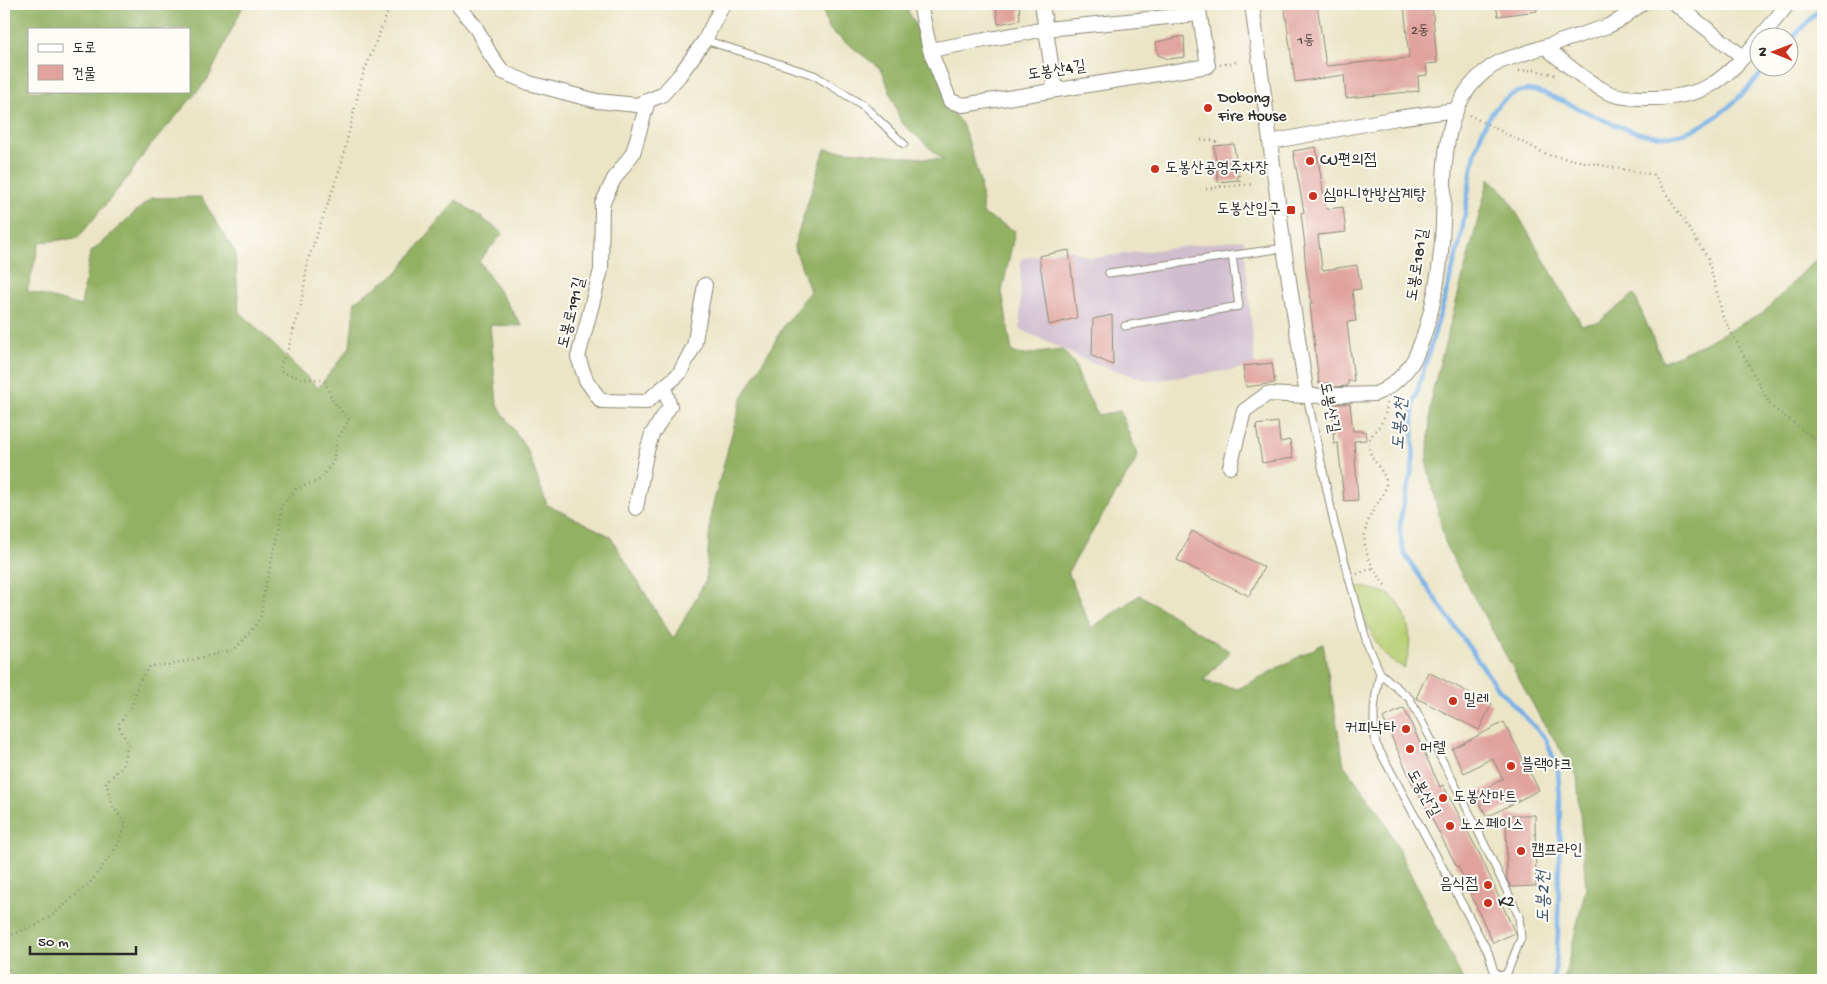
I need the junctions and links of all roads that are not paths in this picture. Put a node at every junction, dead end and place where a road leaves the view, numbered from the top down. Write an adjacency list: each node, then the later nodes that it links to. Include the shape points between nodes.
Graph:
1 (457, 4): 18 (street, via 475,26 503,72 529,83 596,101 637,105)
2 (723, 4): 12 (street)
3 (920, 4): 15 (street, 도봉산4길)
4 (1042, 4): 11 (street)
5 (1252, 4): 20 (street, 도봉산길)
6 (1675, 4): 16 (street)
7 (1788, 4): 10 (street)
8 (1635, 6): 13 (street, 도봉로181길, via 1618,22)
9 (1199, 9): 11 (street); 17 (street, 도봉산4길, via 1208,66)
10 (1768, 28)
11 (1046, 29): 15 (street); 17 (street)
12 (704, 40): 18 (street, via 680,76 662,95); 21 (lane, via 814,75 864,106)
13 (1545, 47): 16 (street, via 1582,77 1607,92 1636,98 1679,97 1701,91 1727,74); 19 (street, 도봉로181길, via 1492,65 1468,89)
14 (1750, 49): 16 (street)
15 (930, 50): 17 (street, 도봉산4길, via 950,101 963,106)
16 (1743, 57)
17 (1055, 90)
18 (648, 101): 27 (street, 도봉로191길, via 633,153 614,179 602,204 601,270 578,357 586,380 601,401 646,402)
19 (1461, 111): 20 (street, via 1397,118); 28 (street, 도봉로181길, via 1448,133 1436,284 1417,353 1405,371 1382,392)
20 (1270, 142): 22 (street, 도봉산길)
21 (904, 144)
22 (1284, 248): 23 (lane); 28 (street, 도봉산길)
23 (1232, 255): 24 (lane); 26 (lane, via 1239,306)
24 (1108, 273)
25 (705, 285): 27 (street, via 694,346 679,374)
26 (1125, 326)
27 (664, 387): 30 (street, via 670,406 652,434)
28 (1307, 396): 29 (street, 도봉로181길, via 1267,394 1244,411); 31 (lane, 도봉산길, via 1348,577 1367,643)
29 (1230, 467)
30 (636, 508)
31 (1380, 673): 32 (lane, 도봉산길, via 1373,707 1376,744); 32 (lane, 도봉산길, via 1410,699 1519,916 1521,938 1507,973)
32 (1500, 979)

